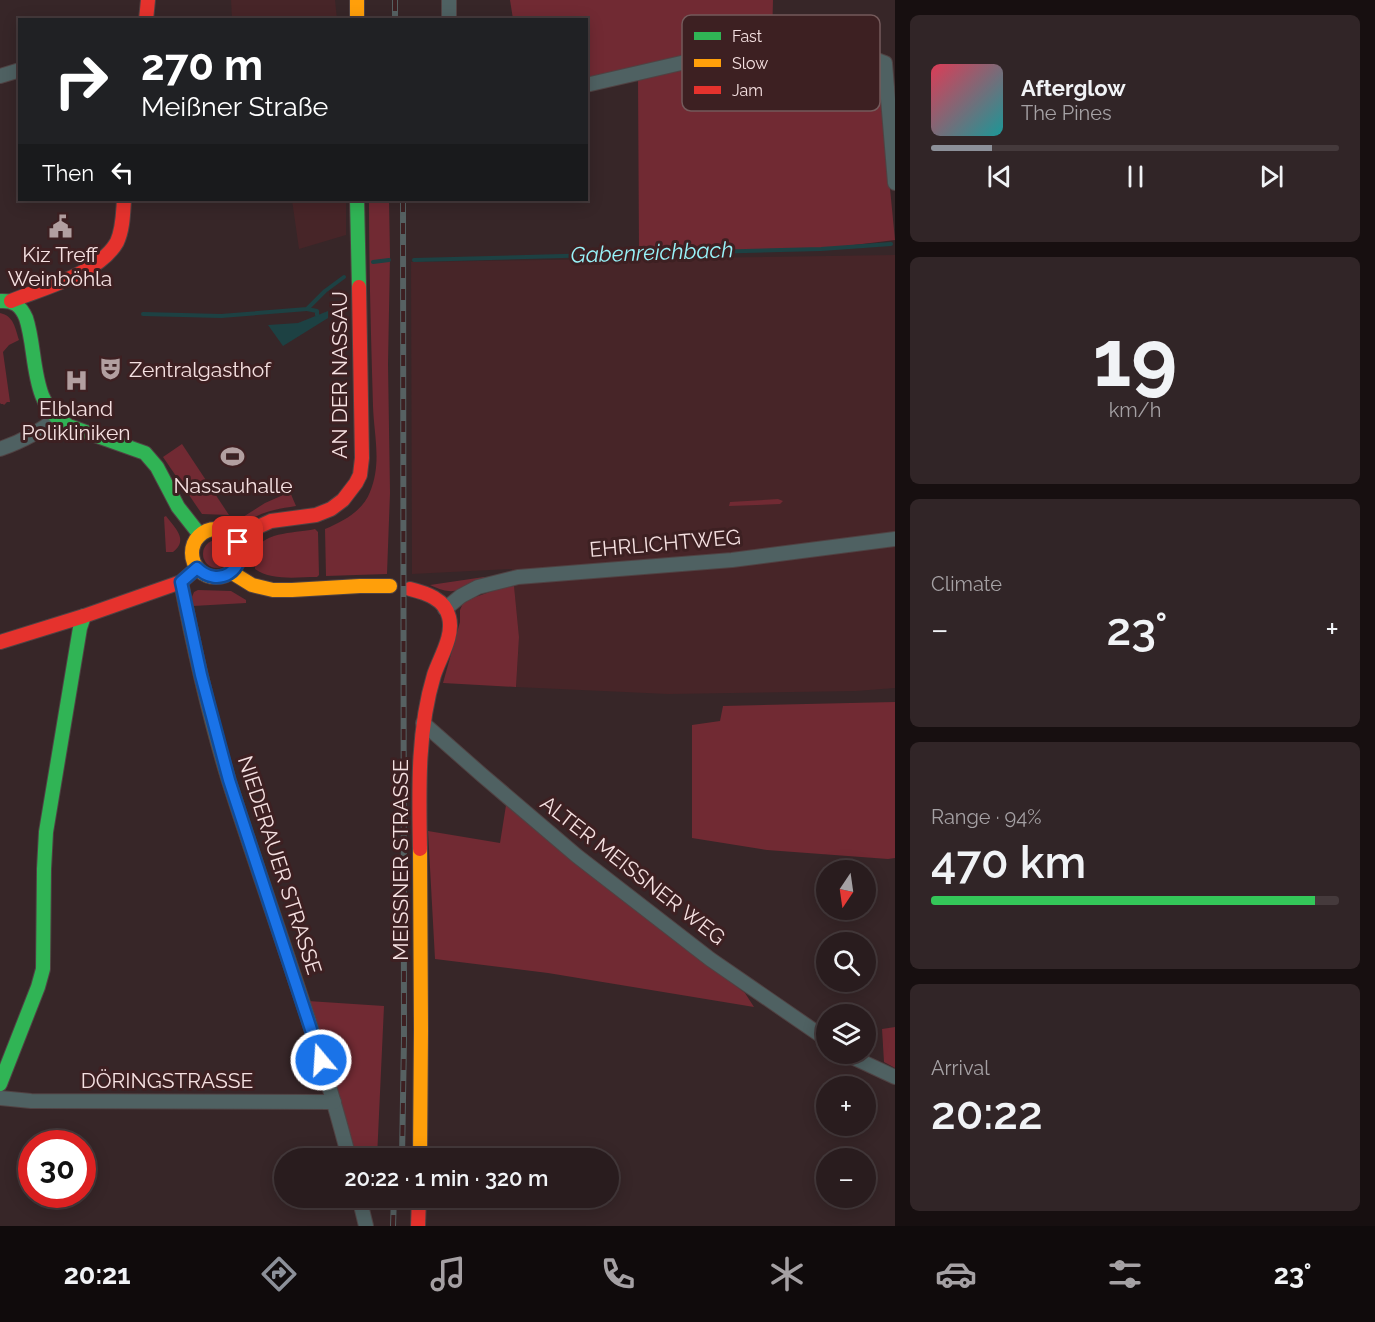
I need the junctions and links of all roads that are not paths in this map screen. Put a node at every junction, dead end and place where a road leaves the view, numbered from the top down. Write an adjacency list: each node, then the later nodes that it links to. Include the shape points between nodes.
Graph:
1 (148, 0): 4 (main road)
2 (357, 0): 5 (main road)
3 (449, 0): 6 (street)
4 (146, 18)
5 (357, 18)
6 (448, 18)
7 (880, 62): 12 (street, via 885,63)
8 (682, 64): 11 (street)
9 (18, 71): 10 (street)
10 (0, 76)
11 (588, 85)
12 (895, 183)
13 (124, 201): 15 (main road, via 117,241 95,265 59,284)
14 (357, 201): 20 (main road, AN DER NASSAU, via 362,458 359,475 336,505 321,514 267,523)
15 (6, 301): 16 (main road, via 19,305 25,312 44,402)
16 (56, 418): 17 (street, via 21,441); 18 (main road, via 145,453)
17 (0, 449)
18 (200, 535): 20 (main road, via 221,530); 21 (main road, via 193,549)
19 (895, 539): 26 (street, EHRLICHTWEG, via 732,560 518,577 478,587)
20 (238, 542): 22 (main road, via 240,558)
21 (197, 568): 22 (main road, via 211,577); 23 (main road)
22 (231, 572): 24 (main road, via 244,582 276,591)
23 (181, 582): 27 (main road); 35 (street, NIEDERAUER STRASSE, via 229,780)
24 (390, 586)
25 (410, 589): 26 (main road, via 433,597)
26 (445, 609): 29 (main road, MEISSNER STRASSE, via 449,631)
27 (84, 616): 28 (main road); 33 (main road, via 46,832 43,969)
28 (0, 642)
29 (423, 723): 30 (street, ALTER MEISSNER WEG, via 577,855 710,959); 37 (main road, MEISSNER STRASSE)
30 (816, 1032)
31 (867, 1064): 32 (street)
32 (895, 1077)
33 (0, 1084)
34 (0, 1098): 35 (street, DÖRINGSTRASSE)
35 (334, 1102): 36 (street, NIEDERAUER STRASSE)
36 (346, 1148)
37 (420, 1148)
38 (362, 1208): 40 (street)
39 (419, 1208): 41 (main road)
40 (366, 1226)
41 (418, 1226)

